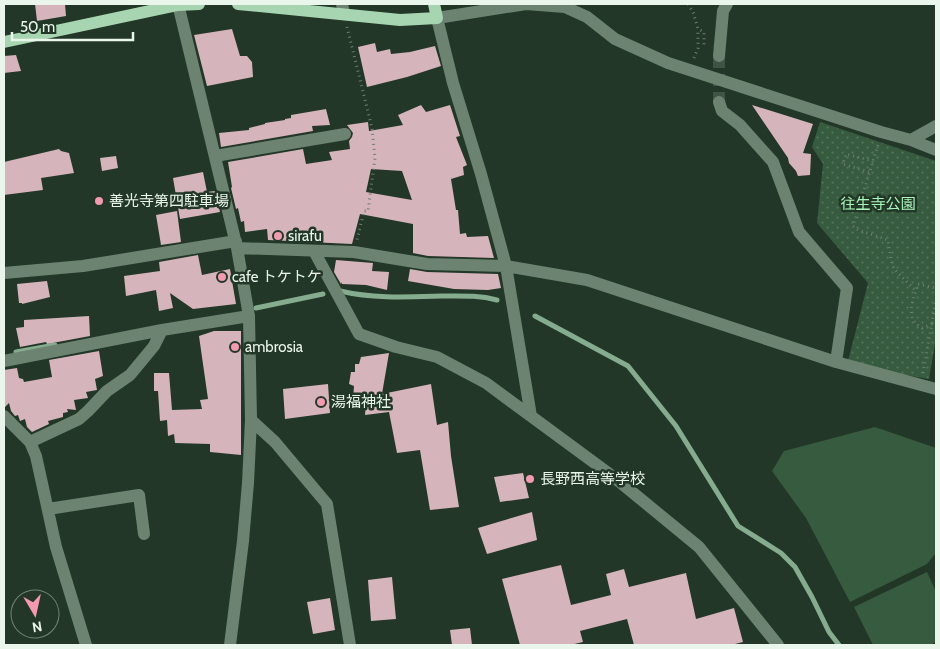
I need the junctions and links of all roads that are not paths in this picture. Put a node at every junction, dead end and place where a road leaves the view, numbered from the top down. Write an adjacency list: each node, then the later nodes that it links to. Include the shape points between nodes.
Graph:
1 (178, 4): 2 (main road); 8 (main road); 15 (street)
2 (199, 4)
3 (238, 4): 6 (main road)
4 (434, 4): 7 (main road)
5 (727, 4): 9 (street, via 723,11)
6 (343, 9): 7 (main road, via 400,20)
7 (437, 18): 13 (street, via 526,4 565,7 587,16 615,39 668,63); 18 (street)
8 (4, 42)
9 (718, 56)
10 (719, 102): 23 (street, via 722,111 740,125 773,162 798,232 847,288)
11 (936, 126): 13 (street)
12 (345, 134): 15 (street)
13 (911, 140): 14 (street)
14 (936, 150)
15 (215, 156): 16 (street)
16 (237, 244): 17 (street); 19 (street, via 83,266); 20 (street)
17 (314, 252): 18 (street, via 354,252 427,264); 26 (street, via 359,334 437,357 486,383)
18 (506, 266): 23 (street, via 587,280); 26 (street)
19 (4, 273)
20 (249, 316): 21 (street); 27 (street)
21 (162, 330): 22 (street); 28 (street, via 154,346 130,375 107,391 79,419)
22 (4, 361)
23 (836, 362): 24 (street)
24 (936, 389)
25 (4, 416): 28 (street)
26 (532, 416): 34 (street, via 699,547)
27 (251, 420): 32 (street, via 243,541); 33 (street, via 275,442 327,504)
28 (30, 442): 29 (street)
29 (48, 509): 30 (street, via 139,495); 31 (street, via 56,547)
30 (144, 534)
31 (86, 645)
32 (230, 645)
33 (350, 645)
34 (778, 645)

